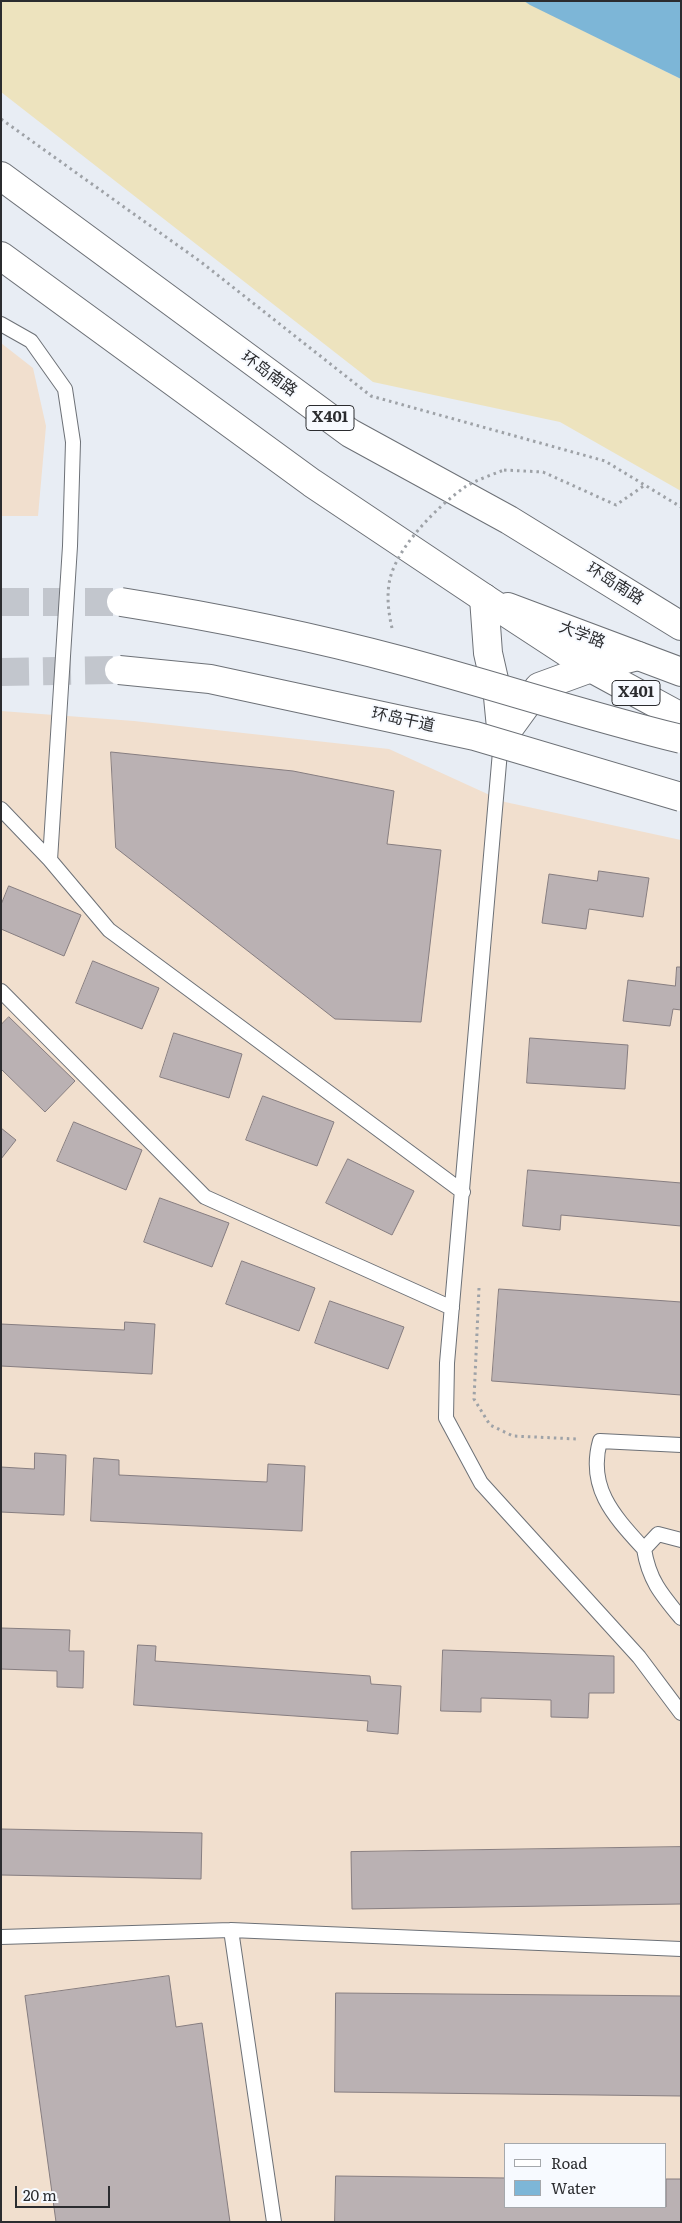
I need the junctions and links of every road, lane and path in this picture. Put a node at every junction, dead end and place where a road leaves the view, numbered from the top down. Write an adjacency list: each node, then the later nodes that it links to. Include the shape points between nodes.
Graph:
1 (1, 119): 5 (path, via 201,262 371,396 605,460)
2 (1, 176): 9 (main road, 环岛南路 / X401, via 350,433 509,520)
3 (1, 256): 7 (main road, X401, via 312,483)
4 (1, 324): 20 (lane, via 32,341 65,389 73,442 70,546)
5 (645, 485): 6 (path); 10 (path, bridge, via 616,505 543,472 504,470 466,486 442,505 405,547 391,575 387,607)
6 (681, 507)
7 (484, 598): 11 (main road, 大学路); 12 (main road, X401); 16 (main road, via 488,653 498,697)
8 (121, 602): 17 (main road, bridge, via 226,619 403,661 599,719)
9 (681, 626)
10 (393, 633)
11 (638, 656): 12 (main road); 14 (main road, 大学路)
12 (591, 668): 15 (main road, X401); 16 (main road, via 540,687)
13 (119, 670): 18 (main road, 环岛干道, bridge, via 210,678 466,734)
14 (681, 672)
15 (681, 718)
16 (502, 738): 22 (lane)
17 (681, 739)
18 (681, 797)
19 (1, 810): 20 (lane)
20 (50, 860): 22 (lane, via 109,930)
21 (1, 991): 24 (lane, via 205,1197)
22 (462, 1192): 24 (lane)
23 (479, 1285): 25 (path, via 474,1400 490,1425 513,1436)
24 (452, 1308): 30 (lane, via 446,1418 481,1483 639,1657)
25 (600, 1441): 26 (lane); 28 (lane, via 595,1457 596,1481 613,1514)
26 (681, 1445)
27 (681, 1540): 28 (lane, via 658,1534)
28 (644, 1549): 29 (lane, via 647,1571)
29 (681, 1618)
30 (681, 1713)
31 (230, 1930): 32 (lane); 33 (lane); 34 (lane)
32 (1, 1937)
33 (681, 1949)
34 (274, 2222)

